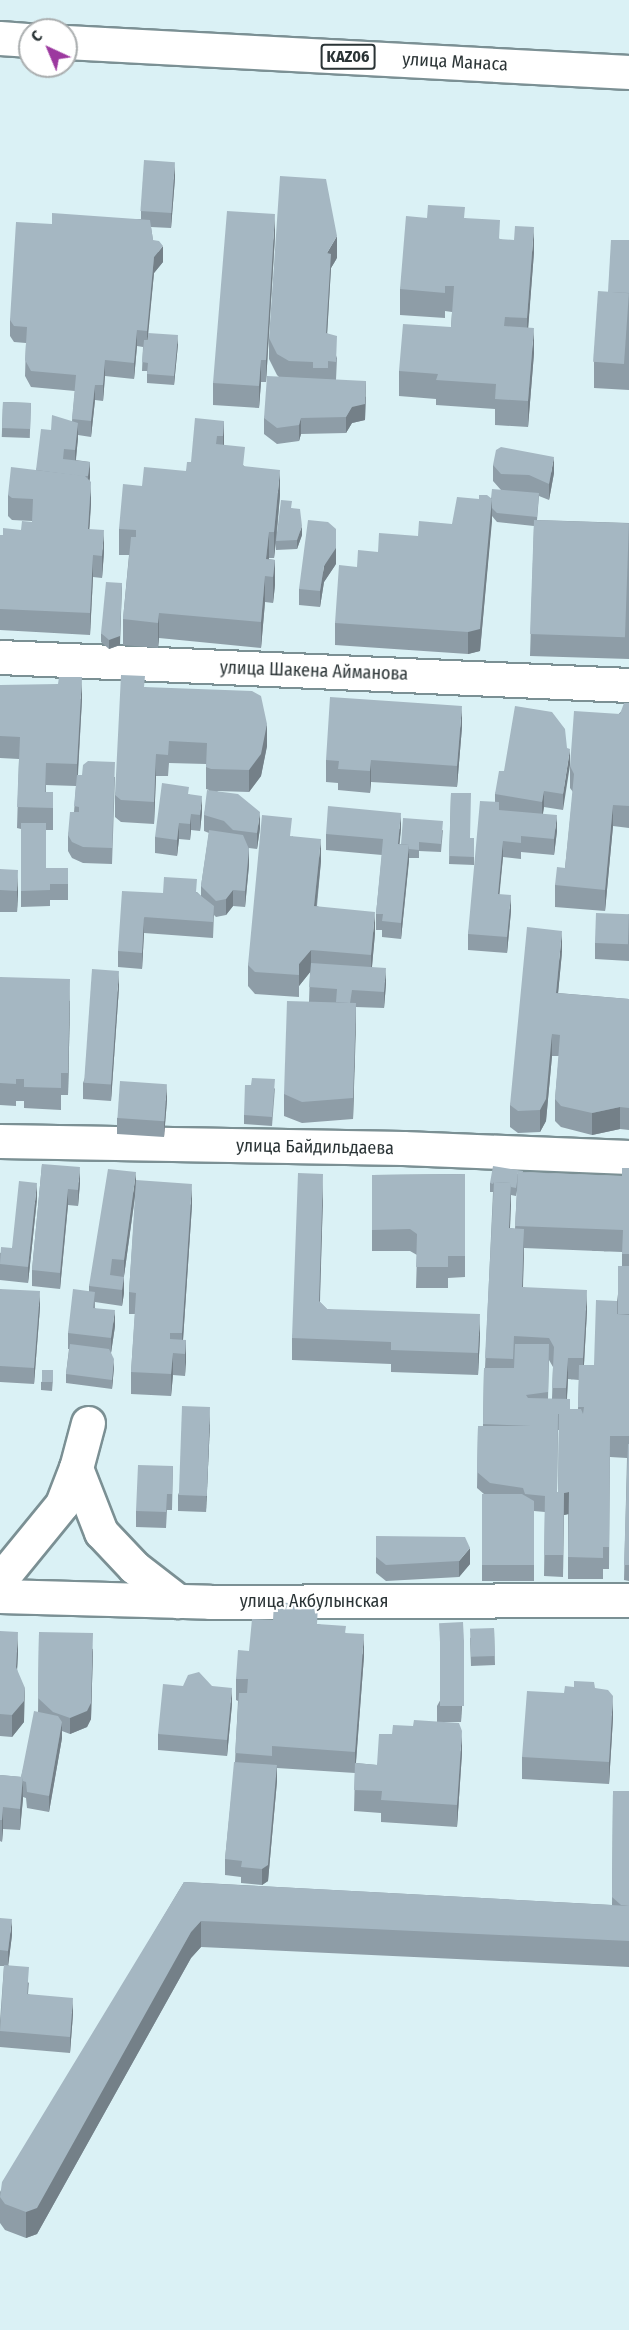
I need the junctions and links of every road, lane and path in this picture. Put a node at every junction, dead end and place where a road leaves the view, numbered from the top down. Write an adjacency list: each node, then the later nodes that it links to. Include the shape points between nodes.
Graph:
1 (0, 38): 2 (main road)
2 (18, 39)
3 (78, 43): 4 (main road, улица Манаса / KAZ06)
4 (629, 72)
5 (0, 657): 6 (main road, улица Шакена Айманова)
6 (629, 685)
7 (0, 1142): 8 (main road, улица Байдильдаева, via 403,1148)
8 (629, 1157)
9 (88, 1423): 10 (main road)
10 (76, 1468): 11 (main road, via 62,1504); 14 (main road, via 101,1532 134,1567)
11 (0, 1580)
12 (0, 1596): 14 (main road, улица Акбулынская)
13 (629, 1600): 14 (main road, улица Акбулынская)
14 (178, 1601)

